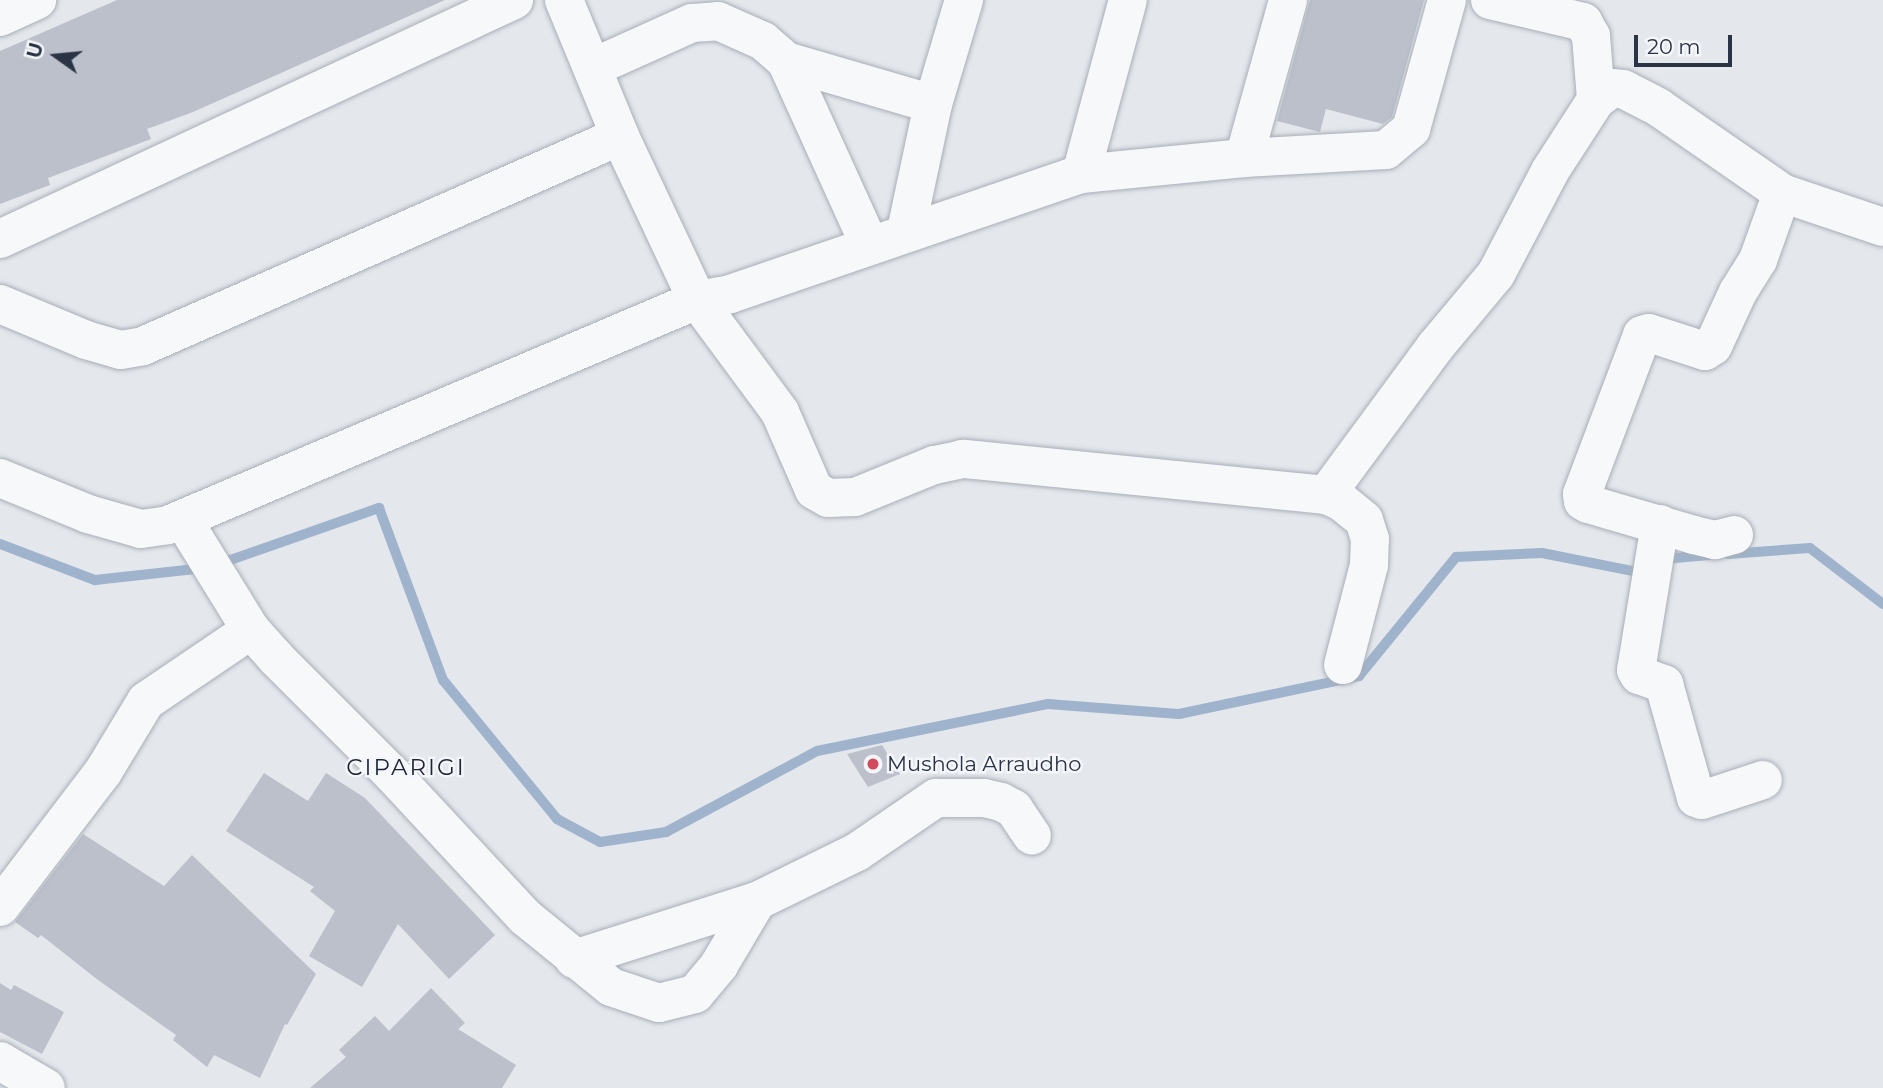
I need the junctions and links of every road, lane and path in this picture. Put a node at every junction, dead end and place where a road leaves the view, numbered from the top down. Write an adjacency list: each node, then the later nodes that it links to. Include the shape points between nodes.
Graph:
1 (37, 0): 9 (street)
2 (514, 0): 20 (street)
3 (564, 0): 11 (street)
4 (964, 0): 13 (street)
5 (1128, 0): 16 (street)
6 (1288, 0): 15 (street)
7 (1447, 0): 15 (street, via 1416,116 1403,138 1386,150)
8 (1490, 0): 12 (street, via 1583,22 1591,36)
9 (0, 17)
10 (786, 61): 11 (street, via 763,41 718,20 692,23); 13 (street); 21 (street)
11 (594, 66): 14 (street)
12 (1595, 100): 17 (street, via 1612,88 1623,89 1658,107); 25 (street, via 1550,171 1496,274 1435,347)
13 (933, 104): 19 (street)
14 (620, 136): 22 (street); 23 (street, via 143,346 121,350 86,340)
15 (1244, 158): 16 (street)
16 (1081, 174): 19 (street)
17 (1782, 193): 18 (street); 26 (street, via 1758,260 1713,346 1705,351 1649,332 1642,335 1591,469 1583,501)
18 (1883, 227)
19 (906, 231): 21 (street)
20 (0, 239)
21 (870, 246): 22 (street, via 730,294)
22 (697, 300): 25 (street, via 780,412 814,490 828,498 855,497 963,459); 27 (street)
23 (0, 304)
24 (0, 478): 27 (street, via 88,514 141,529)
25 (1326, 495): 30 (street, via 1364,520 1370,539 1369,565)
26 (1660, 524): 28 (street, via 1715,540); 31 (street, via 1636,670 1664,684 1696,798)
27 (191, 533): 29 (street)
28 (1734, 535)
29 (251, 630): 34 (street, via 146,701 103,772); 35 (street, via 525,916)
30 (1343, 665)
31 (1763, 780)
32 (1032, 836): 33 (street, via 1014,809 1001,802 936,798 858,852)
33 (757, 901): 35 (street); 35 (street, via 719,965 695,994 659,1003 611,987)
34 (0, 907)
35 (574, 959)
36 (0, 1061): 37 (street)
37 (46, 1088)

